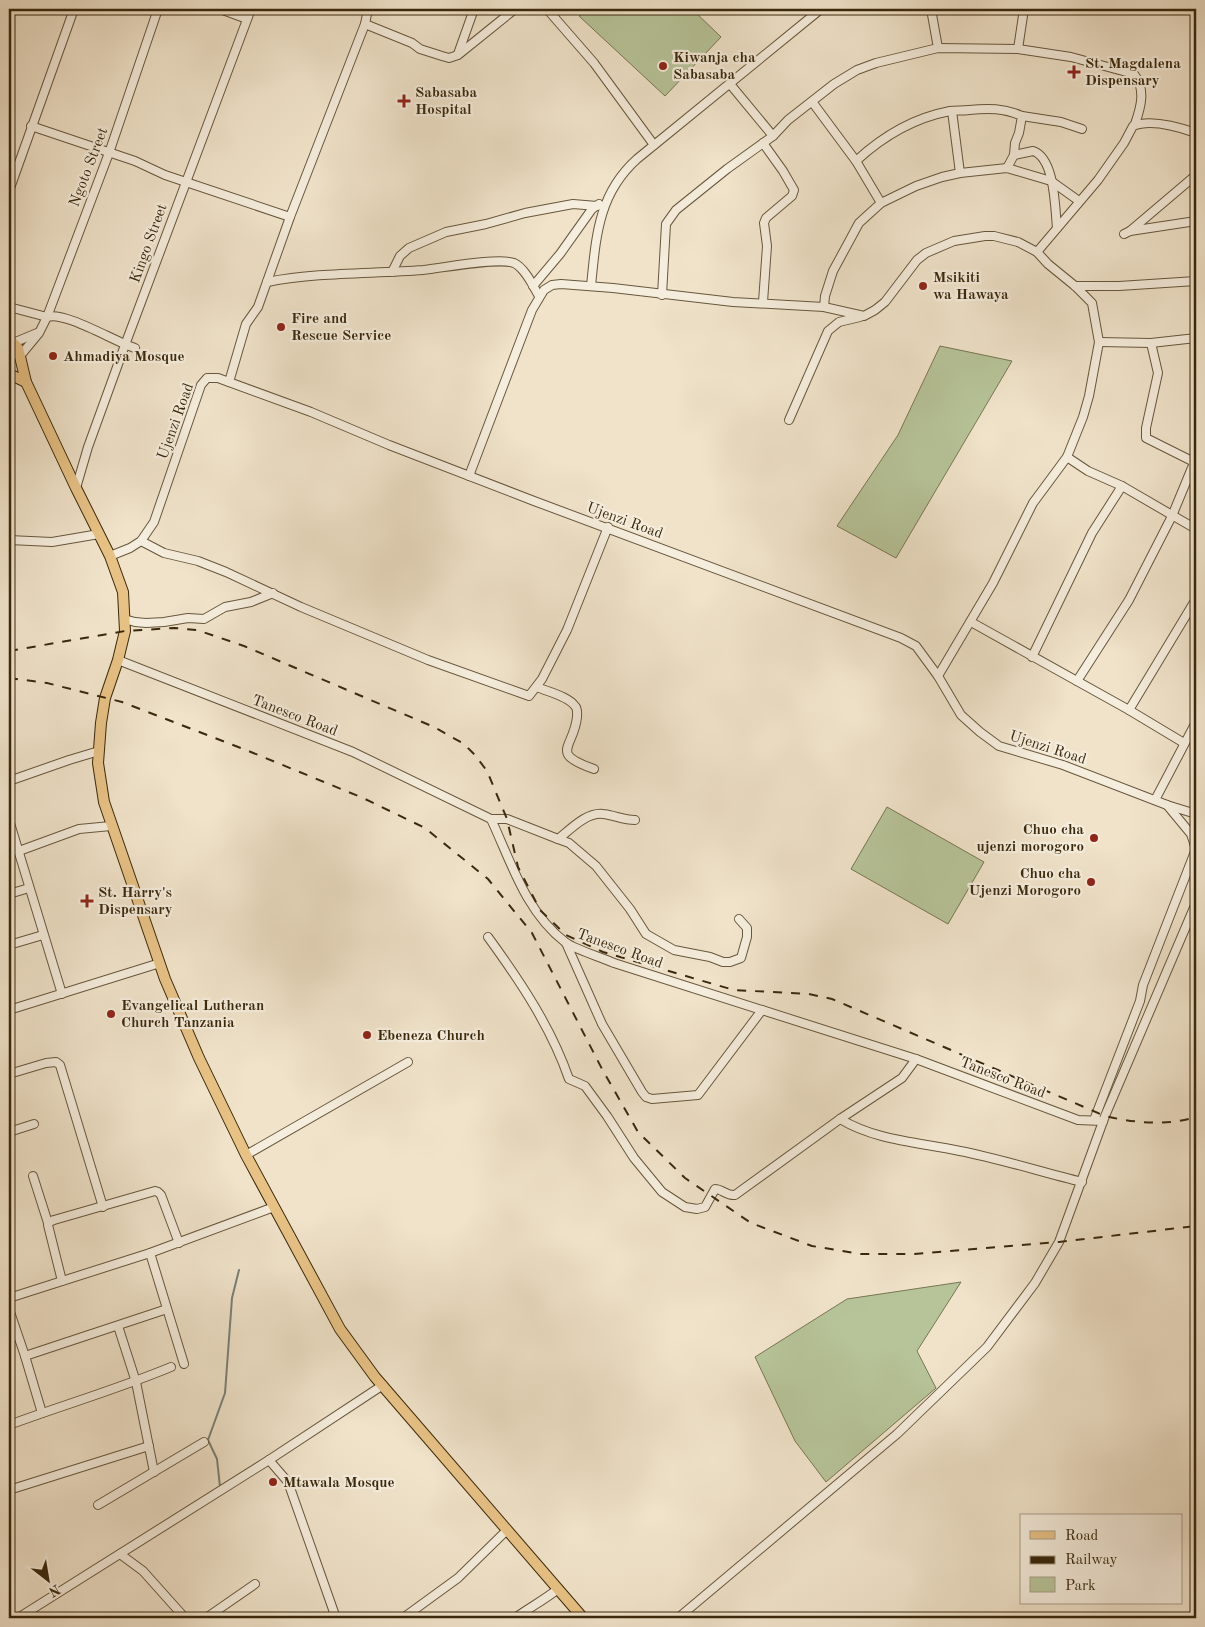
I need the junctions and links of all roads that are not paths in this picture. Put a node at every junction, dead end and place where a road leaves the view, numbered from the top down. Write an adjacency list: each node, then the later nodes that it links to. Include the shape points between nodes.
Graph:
1 (74, 9): 22 (street)
2 (158, 9): 28 (street, Ngoto Street)
3 (220, 9): 12 (street)
4 (250, 9): 12 (street, Kingo Street)
5 (368, 9): 13 (street)
6 (474, 9): 16 (street)
7 (515, 9): 16 (street)
8 (548, 9): 27 (street, via 594,63)
9 (821, 9): 17 (street)
10 (931, 9): 14 (street)
11 (1024, 9): 15 (street)
12 (247, 18): 35 (street, Kingo Street)
13 (365, 24): 16 (street, via 420,49 449,58); 41 (street)
14 (938, 48): 15 (street); 18 (street, via 857,70)
15 (1018, 49): 21 (street, via 1071,57 1134,74 1141,83 1142,99)
16 (458, 55)
17 (730, 84): 25 (street); 27 (street)
18 (812, 103): 25 (street, via 788,120); 30 (street)
19 (952, 111): 20 (street, via 988,108); 30 (street, via 910,123 874,145); 32 (street)
20 (1022, 116): 23 (street); 29 (street)
21 (1135, 124): 24 (street, via 1168,125); 38 (street, via 1098,180)
22 (31, 126): 28 (street); 36 (street)
23 (1082, 129)
24 (1196, 133)
25 (773, 136): 26 (street)
26 (763, 143): 51 (street, via 669,218); 53 (street, via 794,190 792,196 764,223 767,246)
27 (654, 145): 37 (street, via 630,166)
28 (109, 153): 35 (street, via 135,160); 57 (street, Ngoto Street)
29 (1014, 155): 31 (street); 34 (street, via 1038,152)
30 (856, 161): 39 (street)
31 (1007, 168): 32 (street); 34 (street)
32 (960, 173): 39 (street, via 916,186)
33 (1196, 175): 42 (street, via 1127,233)
34 (1051, 181): 38 (street); 43 (street)
35 (185, 182): 41 (street); 63 (street, Kingo Street)
36 (9, 191)
37 (607, 198): 40 (street); 49 (street, via 598,227)
38 (1079, 201): 43 (street)
39 (881, 203): 55 (street, via 863,218 852,233 830,279)
40 (597, 206): 45 (street, via 573,204 446,232 409,248 400,256); 48 (street)
41 (290, 217): 47 (street)
42 (1196, 222)
43 (1057, 228): 44 (street)
44 (1037, 252): 50 (street); 56 (street, via 1018,242 994,236 948,243 921,256 885,302)
45 (392, 272): 47 (street, via 343,273); 48 (street, via 505,261 520,266)
46 (1196, 281): 50 (street)
47 (267, 282): 69 (street, via 258,307 246,324)
48 (533, 286): 52 (street)
49 (591, 286): 51 (street); 52 (street, via 554,284)
50 (1075, 286): 61 (street, via 1092,303)
51 (662, 295): 53 (street)
52 (539, 296): 73 (street)
53 (763, 302): 55 (street)
54 (9, 307): 57 (street)
55 (824, 307): 56 (street)
56 (864, 316): 70 (street, via 839,322 828,331)
57 (47, 317): 58 (street, Ngoto Street); 63 (street, via 69,319)
58 (39, 333): 60 (street); 65 (street, Ngoto Street)
59 (1196, 338): 62 (street)
60 (11, 342): 65 (main road, via 18,348)
61 (1099, 342): 62 (street); 71 (street, via 1083,417)
62 (1151, 343): 72 (street, via 1158,373 1146,438)
63 (125, 345): 64 (street); 76 (street, Kingo Street)
64 (135, 348)
65 (20, 358): 66 (main road); 68 (main road)
66 (9, 369)
67 (9, 374): 68 (main road)
68 (26, 382): 76 (main road)
69 (229, 382): 73 (street, Ujenzi Road); 83 (street, Ujenzi Road, via 207,378 201,385 162,504)
70 (789, 420)
71 (1066, 457): 75 (street); 88 (street, via 1033,503)
72 (1195, 460): 78 (street)
73 (469, 476): 79 (street, Ujenzi Road)
74 (10, 479): 77 (street)
75 (1122, 486): 78 (street); 89 (street, via 1092,533)
76 (76, 488): 81 (main road)
77 (9, 490)
78 (1172, 516): 80 (street); 92 (street, via 1129,600)
79 (608, 527): 91 (street, Ujenzi Road, via 901,638 916,646); 93 (street, via 567,630)
80 (1196, 529)
81 (99, 534): 82 (street, via 52,542); 84 (main road)
82 (9, 540)
83 (141, 541): 84 (street); 85 (street, via 164,553 198,561)
84 (110, 556): 87 (main road, via 123,592)
85 (272, 593): 87 (street, via 251,602 224,607 204,618 146,623); 93 (street, via 428,660 515,692 529,696)
86 (1196, 598): 94 (street)
87 (124, 619): 90 (main road, via 125,631)
88 (971, 622): 89 (street); 91 (street)
89 (1032, 657): 92 (street)
90 (118, 660): 97 (main road, via 105,698); 103 (street, Tanesco Road, via 353,752)
91 (938, 676): 100 (street, Ujenzi Road, via 961,715 999,746 1063,765)
92 (1077, 681): 94 (street)
93 (537, 687): 98 (street, via 574,704 576,723 567,753 574,761)
94 (1129, 710): 96 (street)
95 (1196, 722): 96 (street)
96 (1184, 743): 100 (street)
97 (99, 751): 99 (street); 106 (main road, via 101,786)
98 (594, 768)
99 (9, 782)
100 (1155, 800): 101 (street, Ujenzi Road)
101 (1167, 805): 102 (street, Ujenzi Road); 126 (street, via 1191,834 1196,849 1142,985 1140,1000)
102 (1196, 813)
103 (491, 819): 108 (street, via 507,819); 116 (street, Tanesco Road, via 521,888 540,917)
104 (9, 820): 107 (street)
105 (635, 820): 108 (street, via 601,813 590,815)
106 (111, 826): 109 (street, via 79,829); 118 (main road)
107 (12, 839): 109 (street)
108 (558, 839): 113 (street, via 569,843 596,866 646,934 674,950 724,962 740,958 747,928)
109 (19, 851): 110 (street)
110 (29, 888): 111 (street); 114 (street)
111 (9, 894)
112 (1196, 903): 127 (street)
113 (739, 919)
114 (43, 935): 117 (street); 119 (street)
115 (488, 937): 125 (street, via 548,1029 569,1079 585,1086 634,1158 662,1192 679,1205 705,1207 715,1189 735,1194)
116 (566, 943): 121 (street, Tanesco Road, via 614,963); 121 (street, via 602,1024 646,1097 698,1096)
117 (9, 945)
118 (160, 963): 119 (street); 130 (main road, via 199,1058)
119 (62, 994): 120 (street)
120 (9, 1010)
121 (762, 1010): 122 (street, Tanesco Road)
122 (916, 1058): 125 (street, via 902,1078); 126 (street, Tanesco Road, via 1078,1120)
123 (408, 1062): 130 (street)
124 (9, 1074): 133 (street, via 46,1063 60,1065)
125 (840, 1119): 132 (street, via 878,1136 967,1152)
126 (1094, 1120): 127 (street, Tanesco Road)
127 (1103, 1121): 132 (street)
128 (34, 1124): 129 (street)
129 (9, 1132)
130 (246, 1155): 134 (main road)
131 (33, 1176): 135 (street)
132 (1082, 1182): 167 (street, via 1059,1242 1035,1283 987,1348 897,1434)
133 (103, 1207): 135 (street); 136 (street, via 160,1192)
134 (274, 1207): 136 (street); 147 (main road, via 340,1329)
135 (48, 1223): 138 (street)
136 (179, 1243): 137 (street)
137 (150, 1253): 138 (street); 141 (street)
138 (62, 1281): 139 (street)
139 (9, 1298)
140 (9, 1309): 143 (street)
141 (167, 1309): 142 (street); 144 (street)
142 (118, 1326): 143 (street); 146 (street)
143 (26, 1356): 148 (street)
144 (184, 1364)
145 (171, 1367): 146 (street)
146 (136, 1382): 148 (street); 151 (street)
147 (383, 1385): 152 (street); 156 (main road)
148 (42, 1413): 149 (street)
149 (9, 1425)
150 (204, 1442): 153 (street)
151 (149, 1446): 153 (street); 154 (street)
152 (269, 1460): 157 (street); 163 (street, via 288,1482)
153 (154, 1472): 155 (street)
154 (9, 1490)
155 (98, 1505)
156 (508, 1530): 159 (main road); 164 (street, via 458,1578)
157 (120, 1554): 160 (street); 161 (street, via 143,1571)
158 (255, 1584): 162 (street)
159 (558, 1589): 165 (street); 166 (main road)
160 (18, 1618)
161 (186, 1618)
162 (206, 1618)
163 (336, 1618)
164 (403, 1618)
165 (515, 1618)
166 (583, 1618)
167 (678, 1618)

